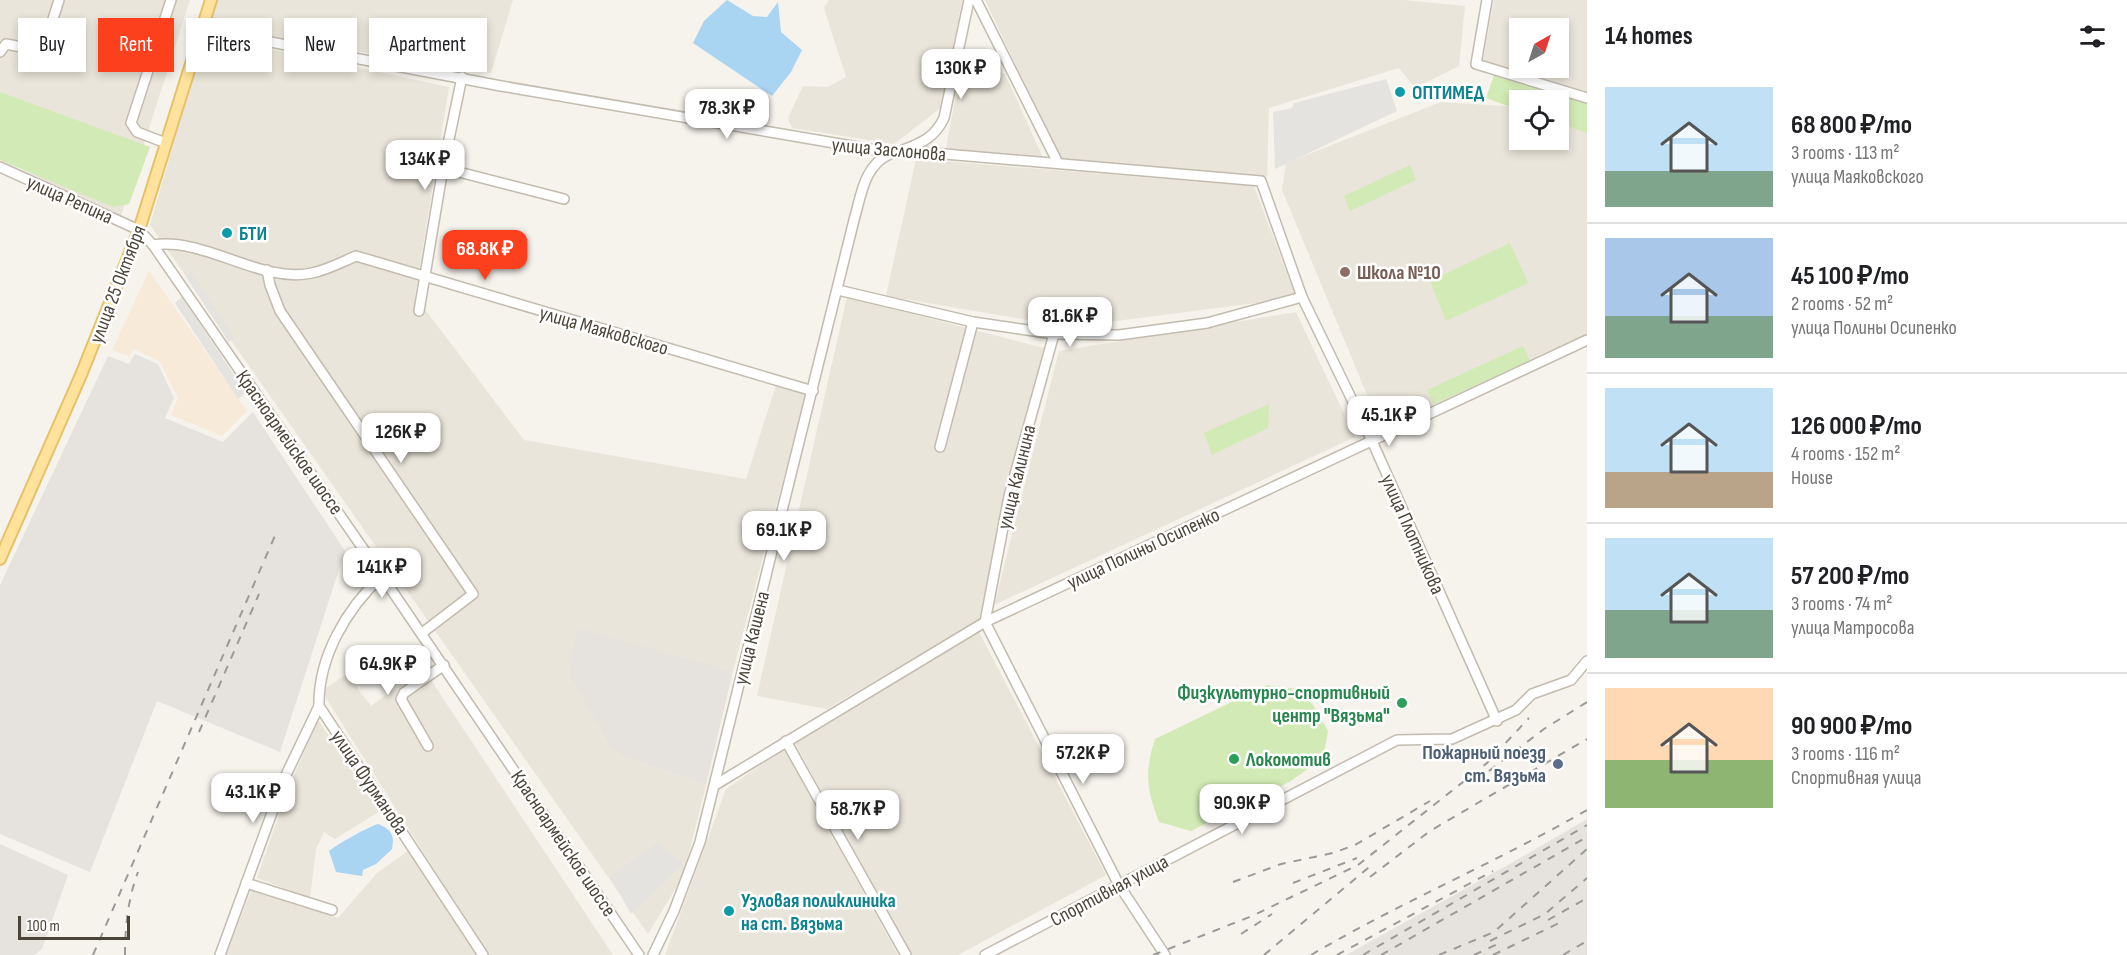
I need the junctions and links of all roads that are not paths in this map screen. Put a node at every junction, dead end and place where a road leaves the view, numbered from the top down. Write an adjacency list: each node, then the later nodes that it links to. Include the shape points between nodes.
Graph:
1 (59, 0): 9 (street, via 47,38 38,50 6,44)
2 (171, 0): 13 (street, via 130,123 137,132)
3 (211, 0): 7 (main road, улица 25 Октября)
4 (969, 0): 14 (street, via 939,129 927,140)
5 (976, 0): 15 (street)
6 (1487, 0): 12 (street, via 1476,64)
7 (205, 18)
8 (272, 42): 11 (street, улица Заслонова)
9 (0, 52)
10 (188, 72): 13 (main road, улица 25 Октября)
11 (462, 76): 14 (street, улица Заслонова, via 774,135); 17 (street)
12 (1587, 99)
13 (166, 143): 20 (main road, улица 25 Октября)
14 (893, 153): 15 (street, улица Заслонова); 24 (street, улица Кашена, via 870,169)
15 (1058, 163): 18 (street, улица Заслонова)
16 (0, 167): 20 (street, улица Репина)
17 (443, 168): 19 (street); 23 (street)
18 (1261, 180): 25 (street, улица Плотникова)
19 (564, 199)
20 (139, 230): 21 (street, Красноармейское шоссе); 33 (main road, улица 25 Октября, via 81,375)
21 (153, 244): 22 (street, улица Маяковского, via 176,243); 34 (street, Красноармейское шоссе)
22 (267, 270): 23 (street, улица Маяковского, via 312,274 356,256); 36 (street, via 280,311 473,594)
23 (424, 277): 26 (street); 30 (street, улица Маяковского)
24 (838, 290): 27 (street); 30 (street, улица Кашена)
25 (1302, 297): 28 (street, via 1207,323 1119,335); 31 (street, улица Плотникова)
26 (419, 310)
27 (972, 322): 28 (street); 32 (street)
28 (1054, 334): 35 (street, улица Калинина, via 1009,496)
29 (1587, 340): 31 (street, улица Полины Осипенко)
30 (813, 391): 43 (street, улица Кашена)
31 (1371, 441): 35 (street, улица Полины Осипенко); 40 (street, улица Плотникова)
32 (940, 447)
33 (0, 559)
34 (382, 576): 36 (street, Красноармейское шоссе); 39 (street, via 366,590 329,650 318,684)
35 (985, 622): 41 (street, улица Полины Осипенко); 45 (street)
36 (422, 633): 38 (street, Красноармейское шоссе)
37 (1587, 661): 40 (street, Спортивная улица, via 1571,680 1532,694)
38 (444, 665): 42 (street, via 401,699); 49 (street, Красноармейское шоссе)
39 (319, 706): 44 (street, via 285,777); 48 (street, улица Фурманова)
40 (1497, 721): 45 (street, Спортивная улица, via 1452,739 1397,740)
41 (786, 741): 43 (street, улица Полины Осипенко); 51 (street)
42 (428, 746)
43 (715, 785): 50 (street, улица Кашена, via 693,866)
44 (246, 883): 46 (street); 47 (street)
45 (1119, 885): 52 (street, Спортивная улица); 53 (street)
46 (332, 910)
47 (220, 955)
48 (483, 955)
49 (639, 955)
50 (653, 955)
51 (906, 955)
52 (985, 955)
53 (1165, 955)

